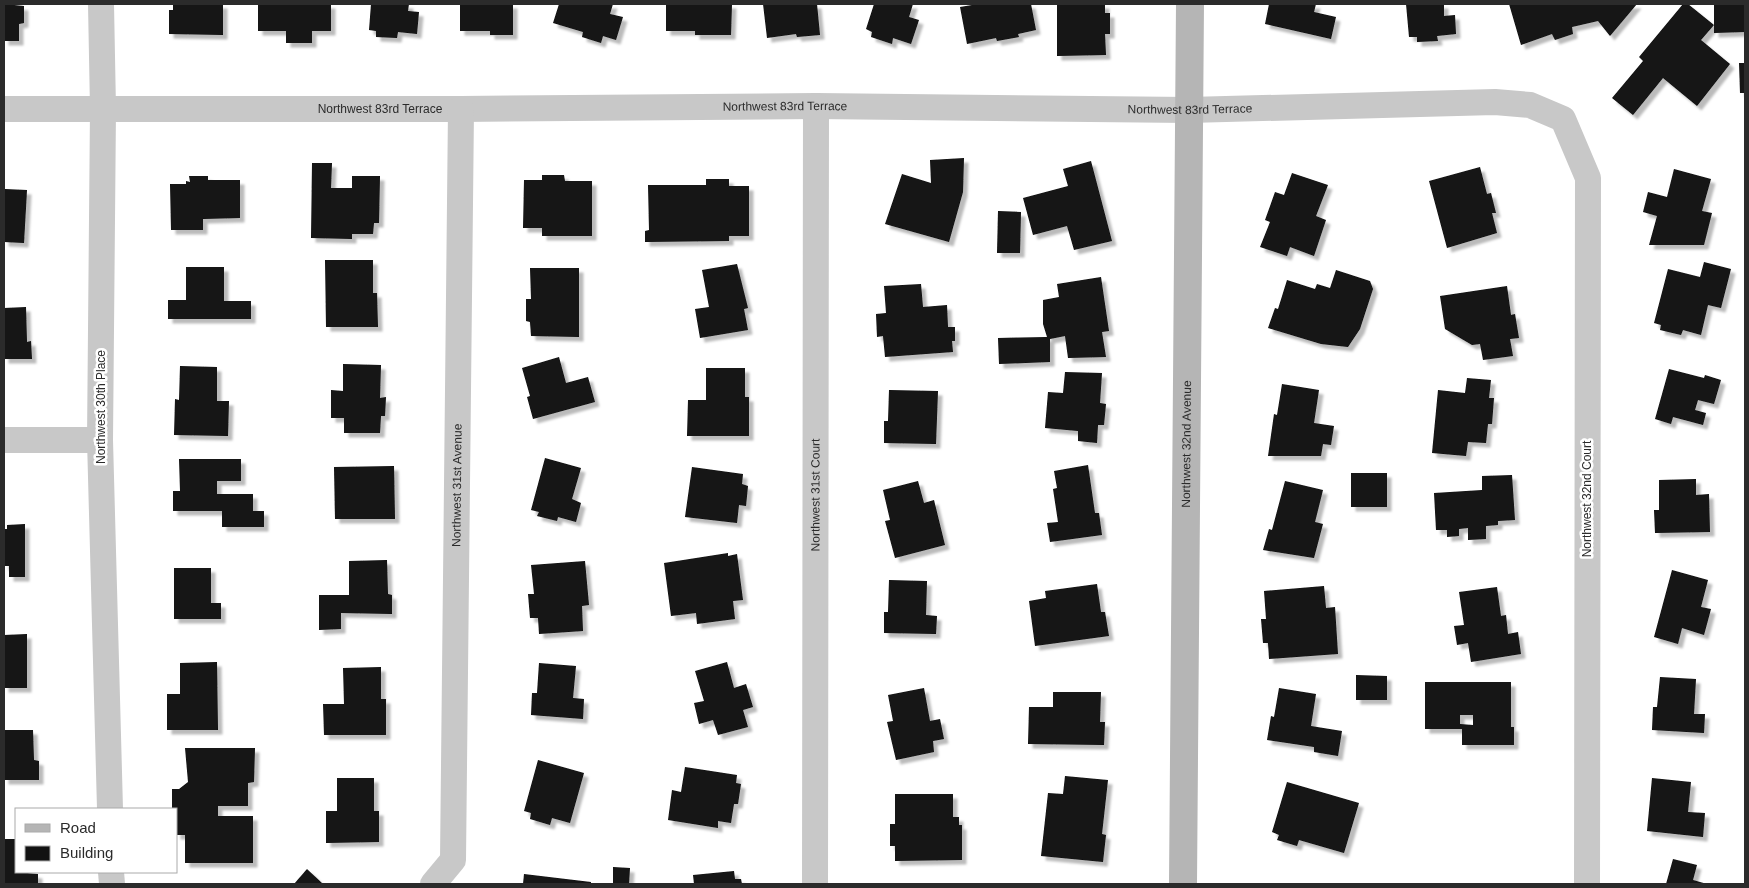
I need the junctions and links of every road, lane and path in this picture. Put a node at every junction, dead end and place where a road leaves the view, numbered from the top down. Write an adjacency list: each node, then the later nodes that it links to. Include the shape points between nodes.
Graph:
1 (101, 4): 5 (street, Northwest 30th Place)
2 (1190, 4): 7 (main road, Northwest 32nd Avenue)
3 (816, 106): 6 (street, Northwest 83rd Terrace); 7 (street, Northwest 83rd Terrace); 13 (street, Northwest 31st Court)
4 (4, 109): 5 (street, Northwest 83rd Terrace)
5 (104, 109): 6 (street, Northwest 83rd Terrace); 10 (street, Northwest 30th Place)
6 (460, 109): 12 (street, Northwest 31st Avenue, via 453,860)
7 (1189, 110): 8 (street, Northwest 83rd Terrace, via 1496,102 1530,105); 14 (main road, Northwest 32nd Avenue)
8 (1563, 120): 15 (street, Northwest 32nd Court, via 1588,178)
9 (4, 440): 10 (street)
10 (100, 440): 11 (street, Northwest 30th Place)
11 (110, 808)
12 (433, 884)
13 (815, 884)
14 (1183, 884)
15 (1587, 884)

